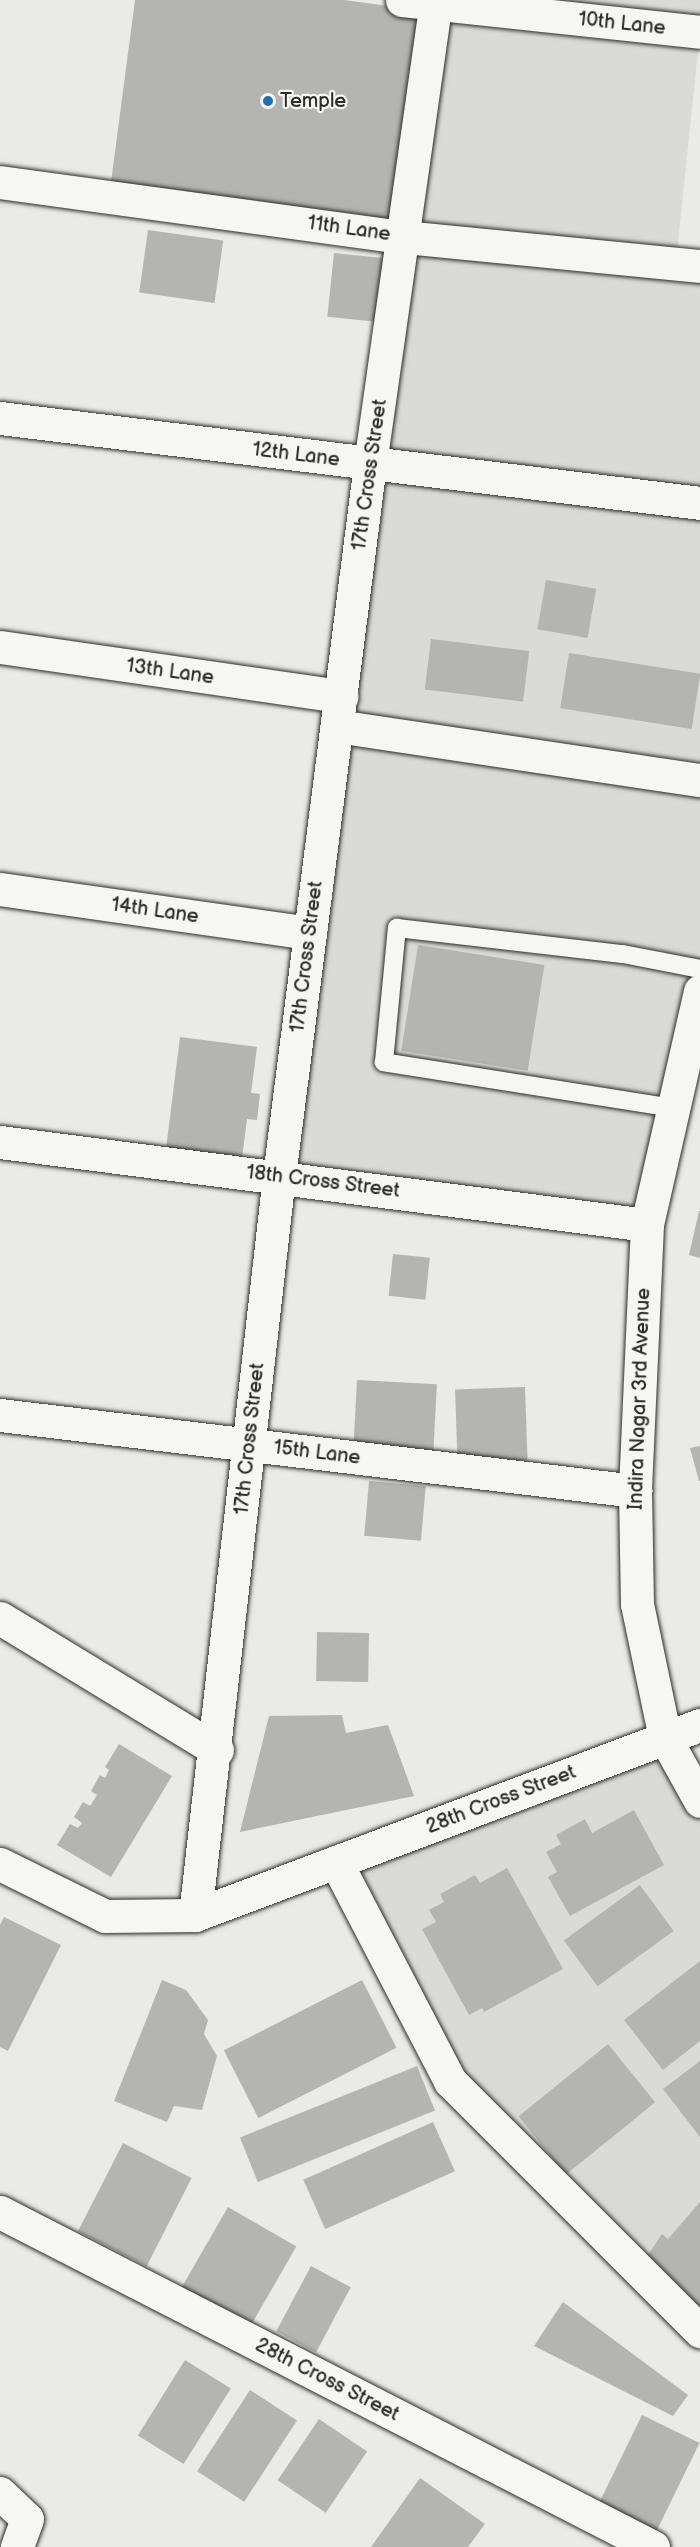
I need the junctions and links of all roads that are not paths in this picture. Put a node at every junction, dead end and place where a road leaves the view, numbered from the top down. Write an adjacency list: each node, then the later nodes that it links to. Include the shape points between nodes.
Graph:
1 (402, 0): 2 (street, 10th Lane)
2 (435, 2): 3 (street, 10th Lane); 5 (street, 17th Cross Street)
3 (700, 32)
4 (0, 182): 5 (street, 11th Lane)
5 (404, 237): 6 (street, 11th Lane); 8 (street, 17th Cross Street)
6 (700, 266)
7 (0, 418): 8 (street, 12th Lane)
8 (370, 464): 9 (street, 12th Lane); 11 (street, 17th Cross Street)
9 (700, 503)
10 (0, 647): 11 (street, 13th Lane)
11 (339, 711): 12 (street, 13th Lane); 14 (street, 17th Cross Street)
12 (700, 780)
13 (0, 889): 14 (street, 14th Lane)
14 (310, 933): 19 (street, 17th Cross Street)
15 (700, 969): 17 (lane, via 623,954 397,928 384,1062)
16 (698, 1011): 17 (street, Indira Nagar 3rd Avenue)
17 (673, 1108): 20 (street, Indira Nagar 3rd Avenue)
18 (0, 1142): 19 (street, 18th Cross Street)
19 (279, 1176): 20 (street, 18th Cross Street); 22 (street, 17th Cross Street)
20 (646, 1225): 23 (street, Indira Nagar 3rd Avenue)
21 (0, 1415): 22 (street, 15th Lane)
22 (250, 1445): 23 (street, 15th Lane); 27 (street, 17th Cross Street)
23 (634, 1491): 26 (street, Indira Nagar 3rd Avenue, via 638,1604)
24 (0, 1618): 27 (street)
25 (700, 1725): 26 (street, 28th Cross Street)
26 (665, 1738): 28 (street, Indira Nagar 3rd Avenue); 29 (street, 28th Cross Street)
27 (217, 1750): 31 (street, 17th Cross Street)
28 (700, 1802)
29 (336, 1862): 31 (street, 28th Cross Street); 33 (street, via 450,2081)
30 (0, 1864): 31 (street, 28th Cross Street, via 105,1916)
31 (195, 1915)
32 (0, 2212): 36 (street, 28th Cross Street)
33 (700, 2331)
34 (0, 2493): 35 (street, via 27,2519)
35 (17, 2547)
36 (653, 2547)

